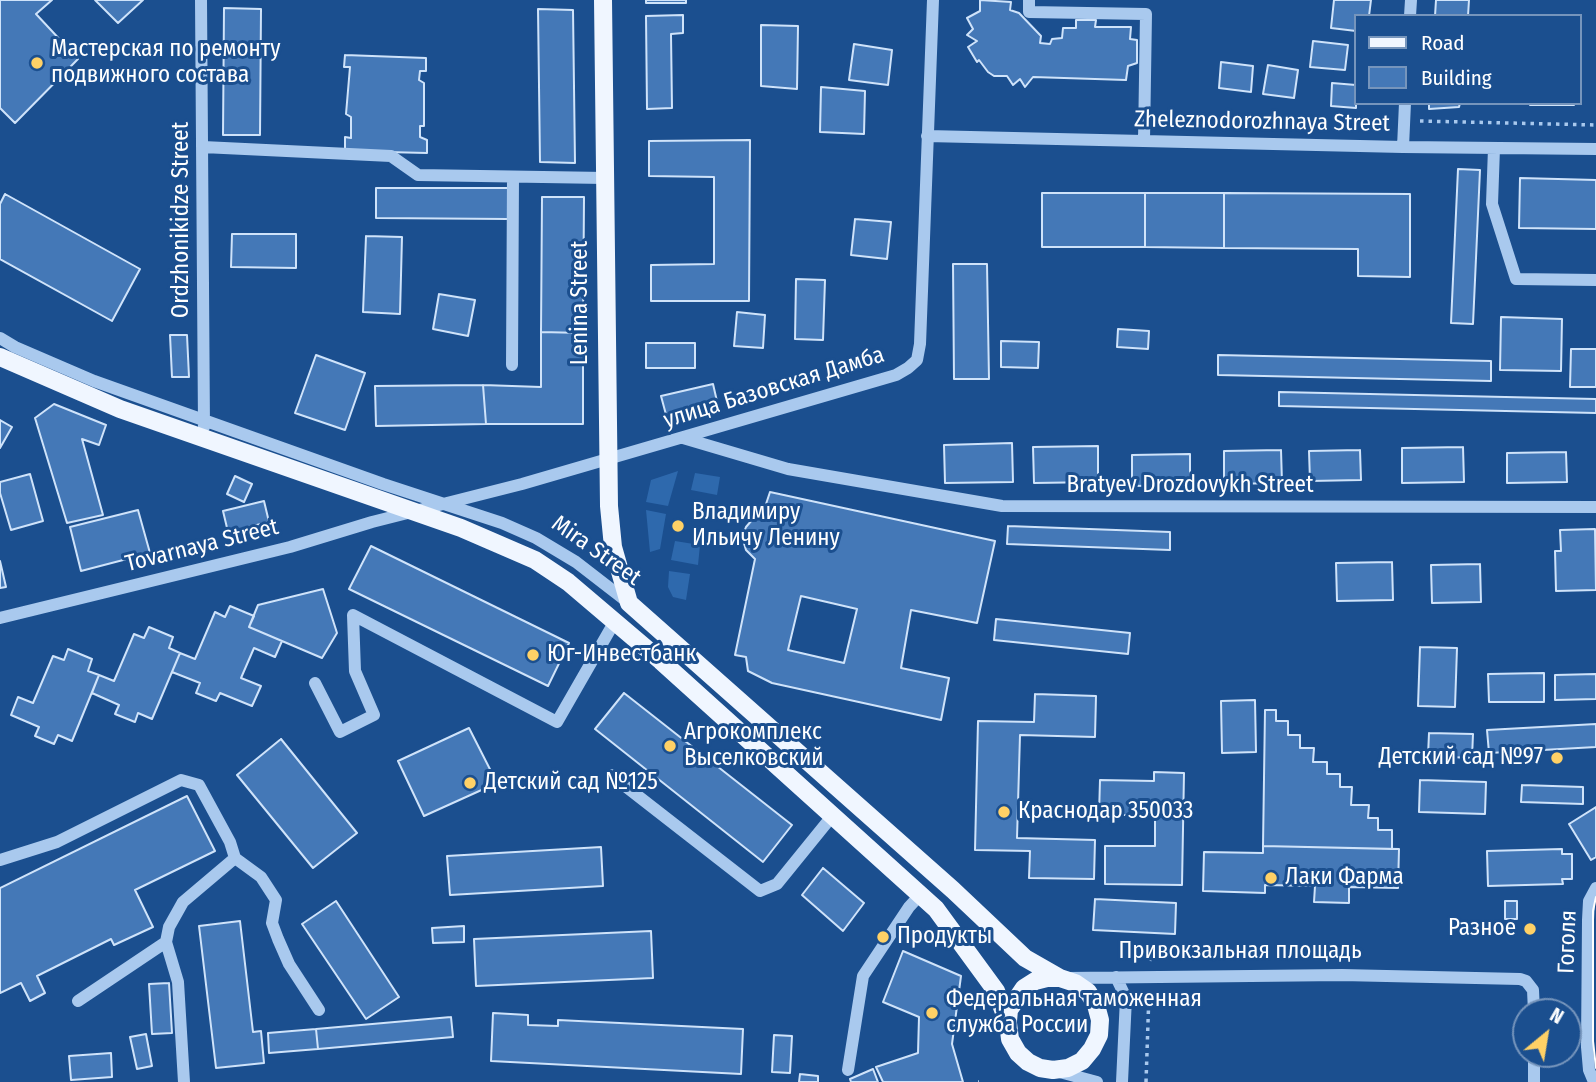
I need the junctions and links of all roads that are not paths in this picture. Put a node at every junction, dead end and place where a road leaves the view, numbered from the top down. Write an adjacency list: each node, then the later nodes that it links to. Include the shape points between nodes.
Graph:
1 (201, 0): 8 (street, Ordzhonikidze Street)
2 (603, 0): 13 (main road, Lenina Street)
3 (933, 0): 6 (street, улица Базовская Дамба)
4 (1029, 0): 7 (street, via 1029,12 1146,14)
5 (1405, 105): 9 (street)
6 (927, 136): 7 (street, Zheleznodorozhnaya Street); 19 (street, улица Базовская Дамба, via 917,360 896,375)
7 (1144, 140): 9 (street, Zheleznodorozhnaya Street)
8 (203, 146): 12 (street, via 391,156 418,175); 18 (street, Ordzhonikidze Street)
9 (1403, 147): 10 (street, Zheleznodorozhnaya Street)
10 (1494, 148): 11 (street, Zheleznodorozhnaya Street); 14 (street, via 1492,204 1516,279)
11 (1596, 149)
12 (513, 177): 13 (street); 17 (street)
13 (605, 178): 20 (main road, Lenina Street)
14 (1596, 280)
15 (0, 338): 18 (street, Mira Street)
16 (0, 357): 18 (main road, Mira Street, via 120,410)
17 (512, 365)
18 (203, 430): 21 (street, Mira Street); 23 (main road, Mira Street)
19 (682, 438): 20 (street, улица Базовская Дамба); 22 (street, Bratyev Drozdovykh Street, via 788,469 1002,506)
20 (607, 459): 21 (street, улица Базовская Дамба); 24 (main road, Lenina Street, via 613,547)
21 (448, 504): 23 (street, улица Базовская Дамба); 24 (street, Mira Street, via 536,538)
22 (1596, 508)
23 (414, 512): 25 (street, Tovarnaya Street); 26 (main road, Mira Street, via 536,560)
24 (629, 603): 36 (main road, Mira Street, via 1025,958)
25 (0, 618)
26 (615, 621): 27 (street, via 558,722 353,615 355,671 374,715 341,732); 29 (main road, Mira Street)
27 (315, 683)
28 (611, 775): 29 (street, via 760,891 777,884)
29 (833, 815): 33 (main road, Mira Street)
30 (235, 858): 31 (street, via 198,785 181,780 57,842); 34 (street, via 183,902); 39 (street, via 261,877 276,900 272,923 278,939)
31 (0, 860)
32 (1596, 888): 46 (street, Гоголя, via 1589,901 1588,920 1587,1047)
33 (921, 894): 40 (main road, Mira Street, via 996,991); 41 (street, via 863,976)
34 (166, 942): 38 (street); 43 (street, via 178,982)
35 (1116, 977): 36 (street, Привокзальная площадь); 37 (street, Привокзальная площадь, via 1520,979 1533,990); 45 (street, via 1126,998)
36 (1060, 978): 40 (main road, via 1024,988 1009,1010); 42 (main road, via 1088,992 1096,1005 1099,1028 1082,1061)
37 (1533, 998)
38 (78, 1000)
39 (319, 1010)
40 (1007, 1023): 42 (main road, via 1018,1053 1040,1068)
41 (848, 1070)
42 (1053, 1070): 44 (street)
43 (184, 1082)
44 (1097, 1082)
45 (1122, 1082)
46 (1594, 1082)

